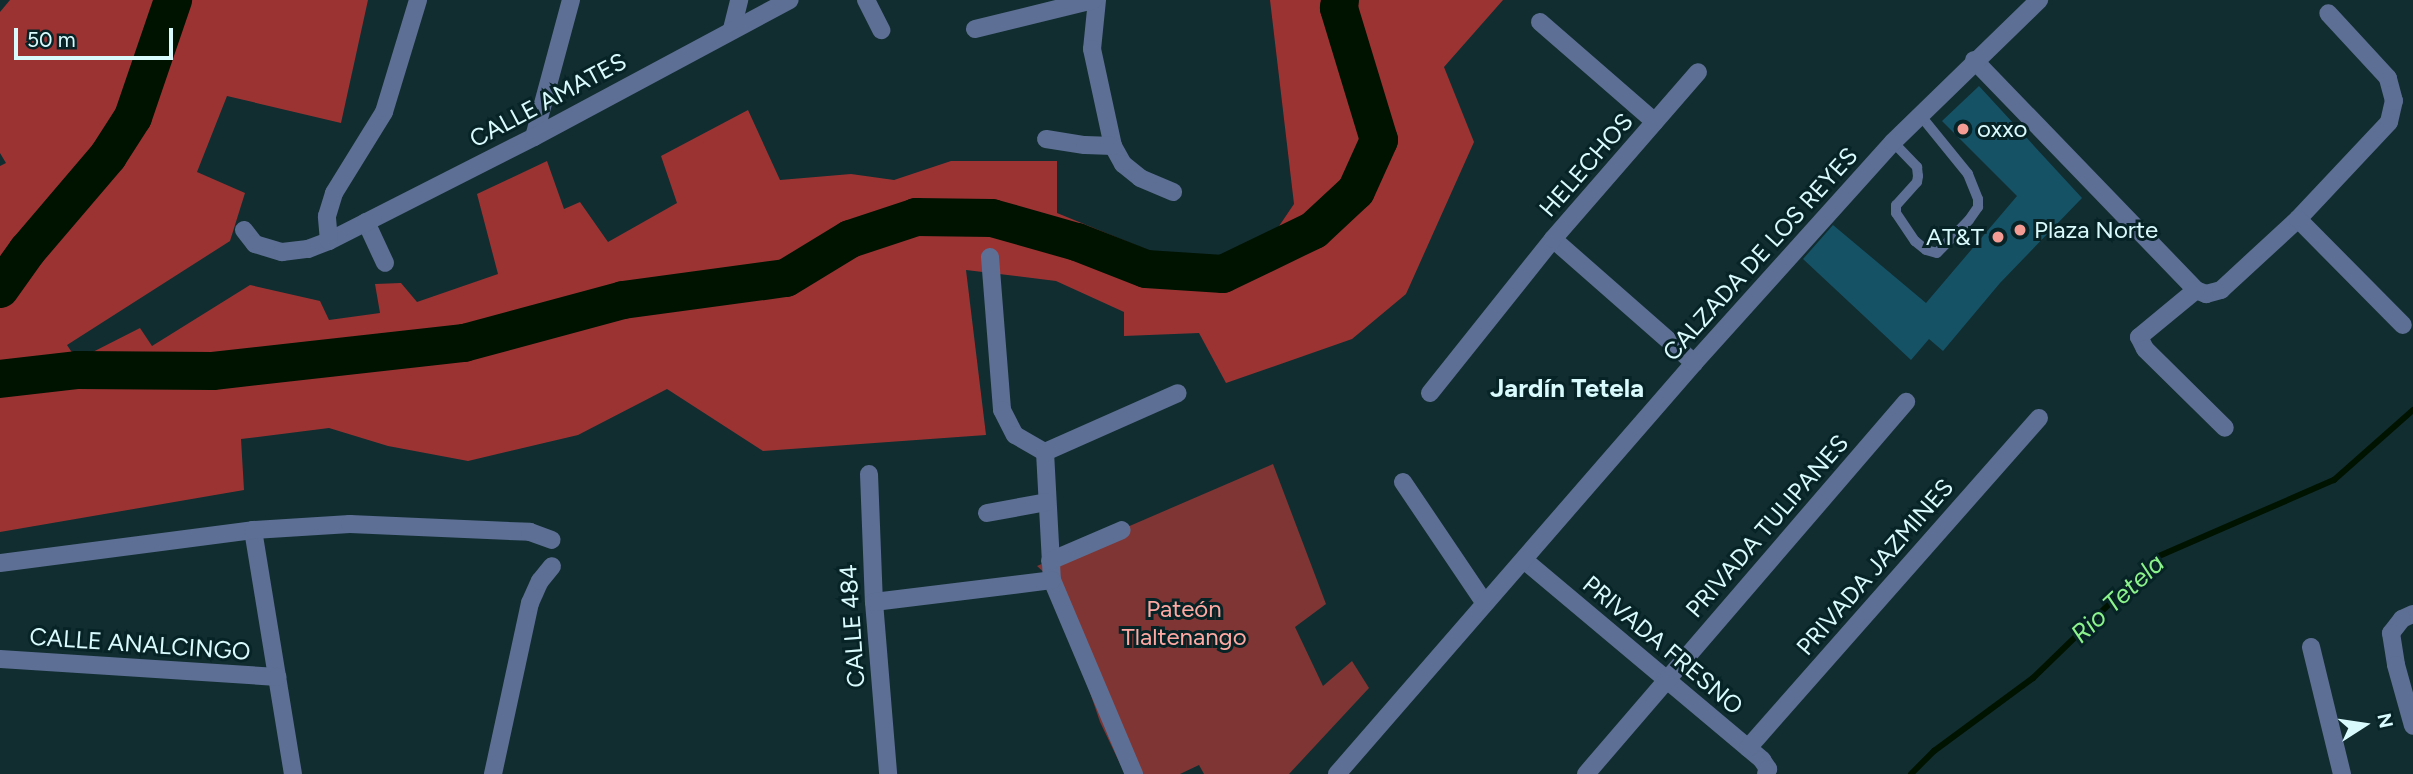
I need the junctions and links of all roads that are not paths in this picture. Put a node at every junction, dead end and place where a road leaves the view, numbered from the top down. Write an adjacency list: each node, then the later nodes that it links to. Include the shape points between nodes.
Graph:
1 (418, 0): 26 (street, via 384,112 334,193 327,216)
2 (571, 0): 17 (street)
3 (739, 0): 10 (street)
4 (790, 0): 10 (street, CALLE AMATES)
5 (866, 0): 12 (street)
6 (1095, 0): 11 (street); 20 (street, via 1091,49)
7 (2039, 0): 13 (street, CALZADA DE LOS REYES)
8 (2328, 13): 22 (street, via 2388,78 2394,101 2389,122)
9 (1540, 22): 16 (street, HELECHOS)
10 (732, 29): 17 (street, CALLE AMATES)
11 (975, 29)
12 (881, 30)
13 (1974, 60): 15 (street, CALZADA DE LOS REYES); 29 (street)
14 (1698, 72): 16 (street, HELECHOS)
15 (1920, 114): 19 (street, CALZADA DE LOS REYES); 19 (lane, via 1968,174 1978,199 1969,220 1937,253 1915,241 1896,213 1896,205 1919,176 1917,167)
16 (1655, 122): 25 (street, HELECHOS)
17 (534, 137): 23 (street, CALLE AMATES)
18 (1046, 139): 20 (street)
19 (1893, 142): 31 (street, CALZADA DE LOS REYES)
20 (1113, 146): 21 (street, via 1123,164 1140,178)
21 (1173, 192)
22 (2298, 219): 29 (street, via 2221,290 2206,294); 30 (street)
23 (366, 222): 26 (street, CALLE AMATES); 28 (street)
24 (244, 230): 26 (street, CALLE AMATES, via 255,244 282,252)
25 (1553, 239): 31 (street); 33 (street, HELECHOS)
26 (329, 241)
27 (990, 257): 37 (street, via 1002,410 1015,435)
28 (384, 263)
29 (2196, 290): 36 (street, via 2139,337 2145,349)
30 (2403, 326)
31 (1694, 363): 45 (street, CALZADA DE LOS REYES)
32 (1178, 393): 37 (street)
33 (1430, 393)
34 (1906, 402): 56 (street, PRIVADA TULIPANES)
35 (2039, 418): 58 (street, PRIVADA JAZMINES)
36 (2225, 428)
37 (1045, 452): 40 (street)
38 (869, 474): 50 (street, CALLE 484)
39 (1403, 482): 51 (street)
40 (1047, 502): 41 (street); 46 (street)
41 (987, 513)
42 (253, 530): 44 (street, via 350,524 530,532); 47 (street); 55 (street)
43 (1122, 530): 46 (street)
44 (552, 540)
45 (1524, 560): 51 (street, CALZADA DE LOS REYES); 56 (street, PRIVADA FRESNO)
46 (1050, 561): 49 (street)
47 (0, 563)
48 (552, 566): 61 (street, via 530,603)
49 (1052, 580): 50 (street); 63 (street)
50 (874, 602): 62 (street, CALLE 484)
51 (1484, 602): 64 (street, CALZADA DE LOS REYES)
52 (2413, 614): 57 (street, via 2391,633)
53 (2311, 647): 66 (street)
54 (0, 659): 55 (street, CALLE ANALCINGO)
55 (277, 677): 60 (street)
56 (1665, 681): 58 (street, PRIVADA FRESNO); 65 (street, PRIVADA TULIPANES)
57 (2413, 726)
58 (1748, 748): 59 (street, PRIVADA FRESNO)
59 (1767, 771)
60 (293, 774)
61 (493, 774)
62 (888, 774)
63 (1134, 774)
64 (1337, 774)
65 (1586, 774)
66 (2342, 774)

